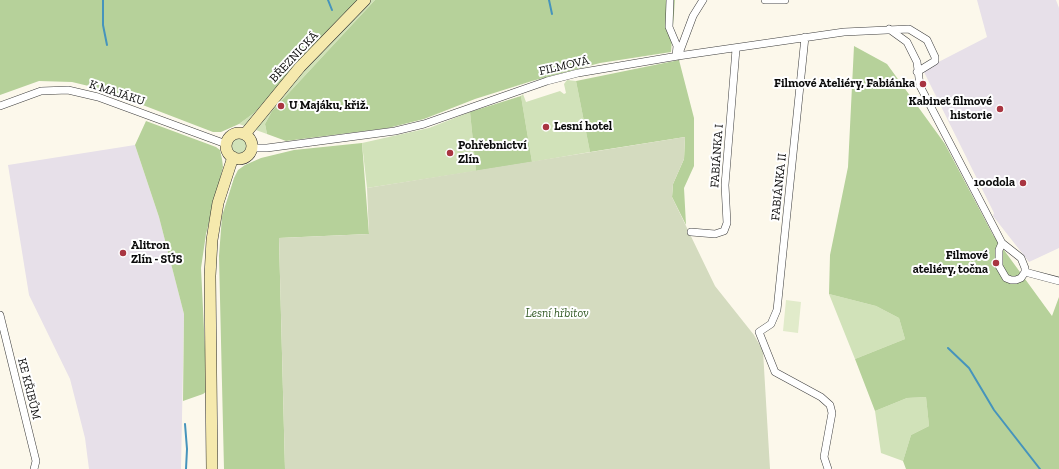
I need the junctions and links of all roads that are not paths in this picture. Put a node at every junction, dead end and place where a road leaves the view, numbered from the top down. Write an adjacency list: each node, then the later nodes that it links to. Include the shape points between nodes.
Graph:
1 (365, 0): 12 (main road, BŘEZNICKÁ, via 300,67)
2 (670, 0): 9 (street, via 669,27 677,46)
3 (703, 0): 9 (street, via 693,16)
4 (764, 0): 5 (street)
5 (785, 0)
6 (888, 29): 7 (street, FILMOVÁ); 10 (street, via 907,42 917,62); 10 (street, FILMOVÁ, via 909,29 927,40 935,61)
7 (805, 37): 8 (street, FILMOVÁ); 23 (street, FABIÁNKA II, via 777,310 771,324 759,332 775,372 821,397 830,405 832,416 824,456)
8 (736, 49): 9 (street, FILMOVÁ); 16 (street, FABIÁNKA I, via 725,185 727,223 724,231 715,234)
9 (677, 56): 14 (street, FILMOVÁ, via 547,81 424,124 396,131)
10 (917, 72): 17 (street, via 920,86)
11 (0, 106): 13 (street, K MAJÁKU, via 41,91 68,90 98,97)
12 (245, 134): 13 (main road, BŘEZNICKÁ, via 233,134); 14 (main road, via 250,139)
13 (226, 144): 15 (main road, via 228,153)
14 (251, 148): 15 (main road, via 245,157)
15 (233, 157): 22 (main road, via 218,203 212,240)
16 (691, 232)
17 (1002, 243): 18 (street, via 1021,258); 18 (street, via 998,258 1003,274 1011,280 1016,280)
18 (1025, 272): 19 (street)
19 (1059, 281)
20 (0, 315): 21 (street, KE KŘIBŮM, via 36,461)
21 (34, 469)
22 (212, 469)
23 (828, 469)

